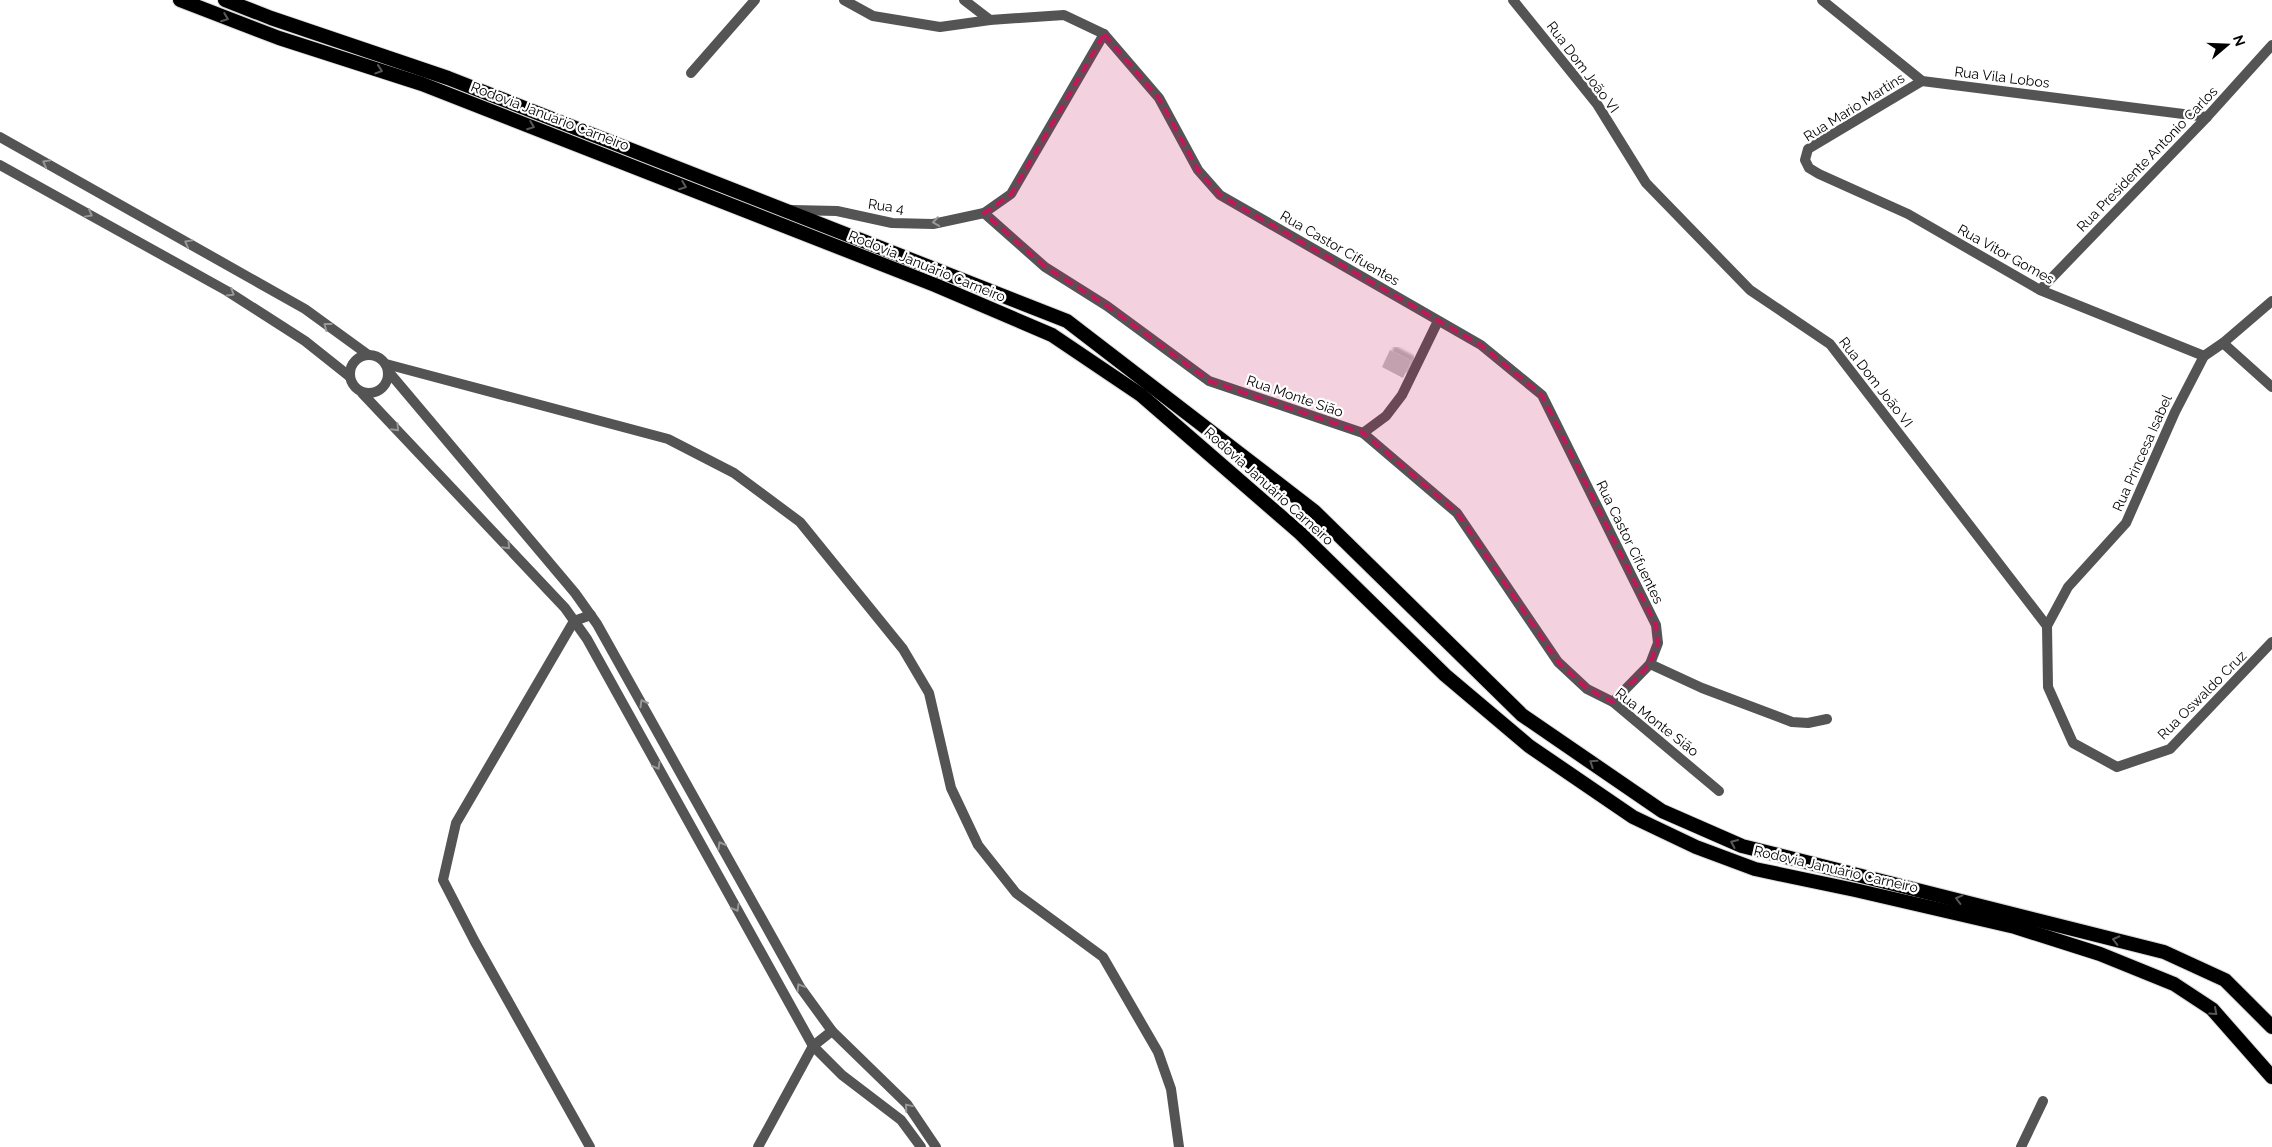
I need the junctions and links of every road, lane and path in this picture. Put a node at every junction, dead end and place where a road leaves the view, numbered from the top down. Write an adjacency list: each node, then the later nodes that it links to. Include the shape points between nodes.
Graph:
1 (180, 0): 41 (highway, Rodovia Januário Carneiro, one-way to 41, via 279,38 422,84 936,285 1052,335 1140,395 1300,533 1444,674 1522,740 1633,817 1696,847 1755,869 2015,927 2109,958 2174,984 2212,1010)
2 (225, 0): 17 (highway, Rodovia Januário Carneiro, via 448,78)
3 (755, 0): 11 (street)
4 (844, 0): 8 (street, Rua Castor Cifuentes, via 873,16 940,27)
5 (964, 0): 8 (street)
6 (1514, 0): 32 (street, Rua Dom João VI, via 1597,104 1646,183 1750,290 1830,344)
7 (1822, 0): 12 (street)
8 (990, 20): 9 (street, Rua Castor Cifuentes, via 1064,15)
9 (1104, 34): 18 (street, via 1010,194); 21 (street, Rua Castor Cifuentes, via 1159,98 1198,170 1220,195)
10 (2272, 45): 13 (street, Rua Presidente Antonio Carlos)
11 (691, 73)
12 (1922, 81): 13 (street, Rua Vila Lobos); 15 (street, Rua Mario Martins, via 1808,150)
13 (2207, 117): 19 (street, Rua Presidente Antonio Carlos)
14 (0, 137): 23 (street, one-way to 14, via 305,310)
15 (1805, 160): 19 (street, Rua Vitor Gomes, via 1809,168 1819,174 1908,214)
16 (0, 166): 26 (street, one-way to 26, via 226,291 305,340)
17 (784, 210): 18 (street, Rua 4, one-way to 17, via 933,224 892,223 837,211); 38 (highway, Rodovia Januário Carneiro, one-way to 17, via 2225,980 2164,952 1742,846 1662,811 1522,715 1314,511 1067,322)
18 (984, 213): 29 (street, Rua Monte Sião, via 1045,267 1107,306 1209,381)
19 (2040, 290): 24 (street, Rua Vitor Gomes)
20 (2272, 301): 22 (street, Rua Princesa Isabel)
21 (1438, 320): 29 (street, via 1402,395 1386,416); 34 (street, Rua Castor Cifuentes, via 1481,345 1542,395 1656,625 1658,643)
22 (2223, 343): 24 (street, Rua Princesa Isabel); 27 (street)
23 (367, 354): 25 (street, via 378,357); 26 (street, via 354,362)
24 (2204, 356): 32 (street, Rua Princesa Isabel, via 2175,412 2126,523 2068,587)
25 (387, 368): 28 (street, via 386,384 375,393); 30 (street); 47 (street, via 668,438 734,473 800,522 903,649 929,693 951,788 978,846 1016,892 1103,957 1158,1052 1171,1089)
26 (349, 376): 28 (street, via 353,386)
27 (2272, 387)
28 (362, 393): 31 (street, one-way to 31)
29 (1363, 434): 35 (street, Rua Monte Sião, via 1457,512 1558,662 1587,690)
30 (591, 615): 31 (street); 39 (street, one-way to 30, via 800,988)
31 (574, 621): 40 (street, one-way to 40); 43 (street, via 456,823 444,880 475,942)
32 (2047, 626): 33 (street, Rua Oswaldo Cruz, via 2048,687 2073,743 2118,767 2170,749)
33 (2272, 642)
34 (1650, 664): 35 (street, Rua Castor Cifuentes); 36 (street, via 1702,688 1792,722 1808,723)
35 (1613, 702): 37 (street, Rua Monte Sião)
36 (1827, 718)
37 (1719, 791)
38 (2272, 1027)
39 (832, 1031): 40 (street); 46 (street, one-way to 39, via 907,1104)
40 (813, 1046): 44 (street); 45 (street, via 842,1075 901,1120)
41 (2272, 1077)
42 (2043, 1101): 48 (street)
43 (590, 1147)
44 (758, 1147)
45 (921, 1147)
46 (936, 1147)
47 (1179, 1147)
48 (2021, 1147)

